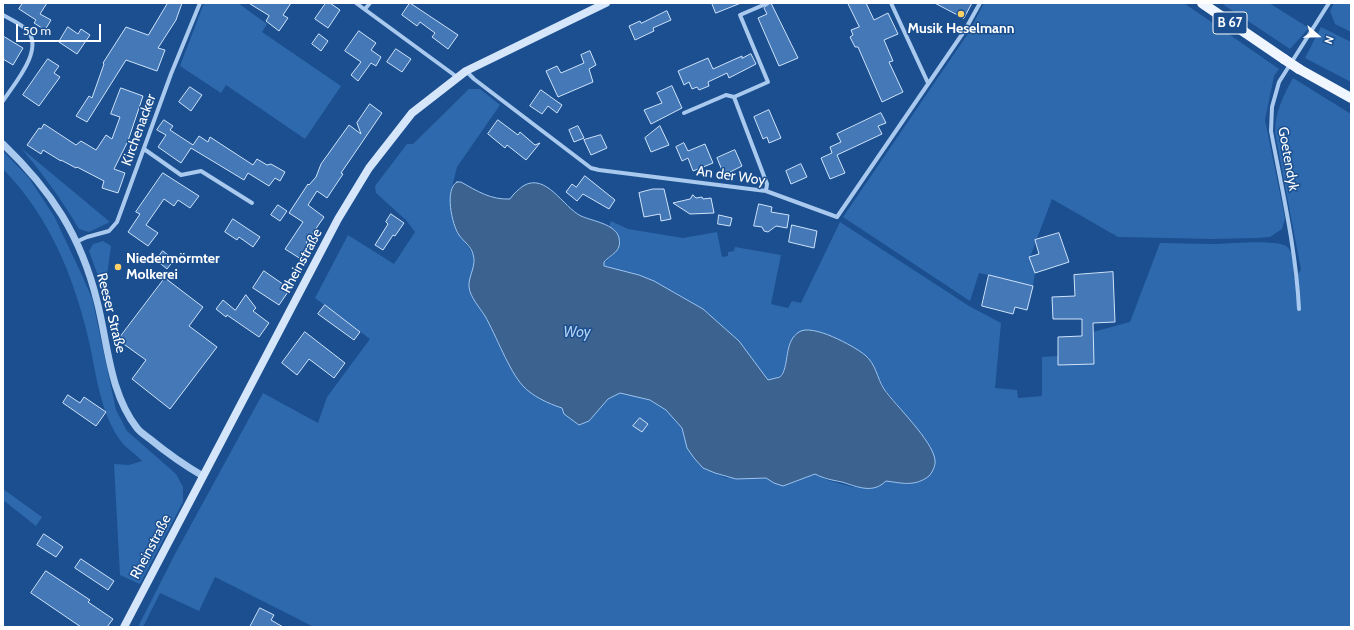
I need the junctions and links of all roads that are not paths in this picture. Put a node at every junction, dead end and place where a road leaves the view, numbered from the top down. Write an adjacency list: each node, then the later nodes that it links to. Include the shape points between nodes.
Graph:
1 (200, 3): 20 (street, Kirchenacker)
2 (356, 3): 10 (street)
3 (370, 3): 10 (street)
4 (606, 3): 12 (main road, Rheinstraße)
5 (768, 3): 15 (street, via 740,15 768,82)
6 (891, 3): 14 (street)
7 (980, 3): 14 (street, An der Woy, via 965,30)
8 (1202, 3): 16 (main road, B 67, bridge, via 1299,69)
9 (1329, 3): 24 (street, Goetendyk, via 1279,82 1271,119 1296,270)
10 (365, 9): 13 (street)
11 (3, 15): 17 (street, via 27,30 32,42 31,58)
12 (466, 71): 13 (main road, Rheinstraße); 21 (street, An der Woy, via 591,168)
13 (457, 77): 25 (main road, Rheinstraße, via 412,113 369,168 338,219)
14 (928, 83): 21 (street, An der Woy, via 837,217)
15 (734, 97): 18 (street, via 726,95); 21 (street, via 767,184)
16 (1351, 98)
17 (3, 101)
18 (684, 113)
19 (3, 144): 23 (street, Reeser Straße, via 25,165 60,209)
20 (144, 149): 22 (street, via 180,175 201,171); 23 (street, Kirchenacker, via 117,222 109,232)
21 (766, 191)
22 (252, 203)
23 (78, 241): 25 (street, Reeser Straße, via 97,300 109,360 122,403 137,428 173,458)
24 (1299, 309)
25 (203, 476): 26 (main road, Rheinstraße)
26 (124, 627)

